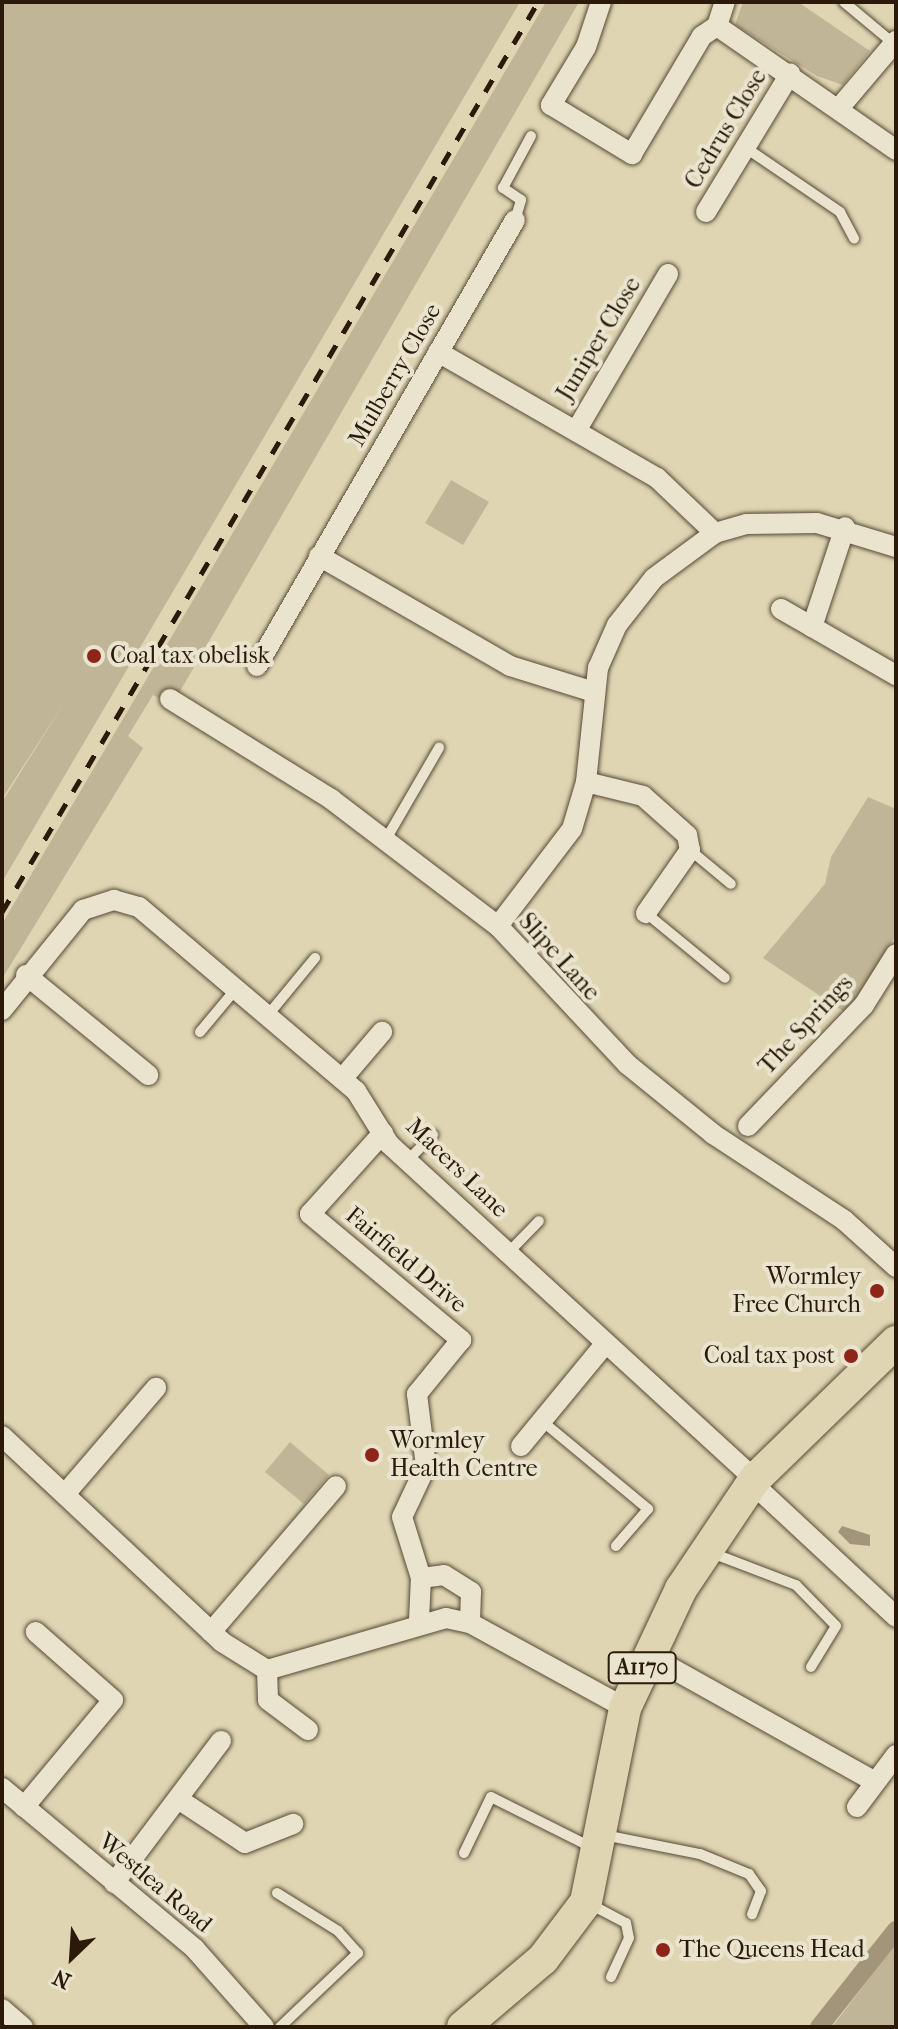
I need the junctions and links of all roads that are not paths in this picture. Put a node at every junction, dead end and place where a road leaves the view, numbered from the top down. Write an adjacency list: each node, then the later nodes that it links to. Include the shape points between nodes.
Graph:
1 (601, 2): 4 (street, via 586,47 551,105 632,154 702,36)
2 (725, 2): 4 (street)
3 (844, 2): 5 (lane)
4 (717, 26): 6 (street)
5 (895, 42): 7 (street)
6 (790, 74): 7 (street); 9 (street, Cedrus Close)
7 (840, 107): 10 (street)
8 (531, 136): 12 (lane, via 503,188 521,200)
9 (746, 148): 11 (street, Cedrus Close); 13 (lane, via 840,212)
10 (896, 150)
11 (706, 212)
12 (515, 220): 15 (street, Mulberry Close)
13 (854, 238)
14 (668, 274): 16 (street, Juniper Close)
15 (438, 352): 16 (street, Juniper Close); 20 (street, Mulberry Close)
16 (576, 431): 18 (street, Juniper Close, via 657,478)
17 (845, 527): 18 (street, via 776,522); 19 (street); 22 (street)
18 (715, 533): 25 (street, via 676,558 629,607)
19 (896, 547)
20 (319, 556): 23 (street, Mulberry Close); 25 (street, via 510,666)
21 (781, 609): 22 (street)
22 (812, 627): 24 (street)
23 (257, 666)
24 (896, 675)
25 (591, 691): 28 (street)
26 (170, 699): 29 (street, Slipe Lane, via 307,782)
27 (439, 748): 29 (lane)
28 (586, 782): 30 (street, via 654,802 680,826); 33 (street, via 563,846)
29 (385, 841): 33 (street, Slipe Lane)
30 (690, 850): 31 (lane); 32 (street)
31 (731, 884)
32 (646, 913): 37 (lane)
33 (498, 926): 51 (street, Slipe Lane, via 627,1064 713,1134 833,1211)
34 (896, 954): 45 (street, The Springs, via 864,1005)
35 (315, 958): 40 (lane)
36 (26, 975): 38 (street, Macers Lane, via 83,910 123,900); 39 (street); 43 (street)
37 (725, 978)
38 (236, 989): 40 (street, Macers Lane); 41 (lane)
39 (2, 1010)
40 (268, 1015): 44 (street, Macers Lane)
41 (200, 1032)
42 (382, 1032): 44 (street)
43 (148, 1075)
44 (342, 1079): 46 (street, Macers Lane)
45 (748, 1126)
46 (383, 1133): 48 (street, Macers Lane); 63 (street, Fairfield Drive, via 310,1214 461,1340 417,1394 426,1466 402,1517)
47 (433, 1135): 48 (lane)
48 (407, 1161): 50 (street, Macers Lane)
49 (539, 1221): 50 (lane)
50 (509, 1252): 53 (street, Macers Lane)
51 (896, 1267)
52 (896, 1342): 58 (main road, A1170)
53 (605, 1344): 55 (street); 58 (street, Macers Lane)
54 (156, 1388): 60 (street)
55 (542, 1421): 57 (street); 61 (lane, via 648,1509)
56 (2, 1436): 60 (street)
57 (521, 1446)
58 (754, 1481): 62 (main road, A1170); 64 (street, Macers Lane)
59 (336, 1486): 68 (street)
60 (65, 1494): 68 (street)
61 (616, 1546)
62 (707, 1550): 69 (main road, A1170); 70 (lane, via 807,1593 837,1631)
63 (421, 1578): 65 (street, Fairfield Drive); 66 (street, via 459,1580 474,1601)
64 (896, 1617)
65 (419, 1620): 66 (street); 71 (street, via 318,1660)
66 (470, 1623): 72 (street)
67 (36, 1632): 79 (street, via 113,1700)
68 (211, 1632): 71 (street)
69 (648, 1655): 72 (main road, A1170); 76 (street)
70 (811, 1667)
71 (267, 1670): 73 (street, via 268,1700)
72 (625, 1708): 82 (main road, A1170)
73 (308, 1730)
74 (221, 1741): 78 (street)
75 (896, 1755): 76 (street)
76 (875, 1782): 80 (street)
77 (2, 1788): 79 (street, Westlea Road)
78 (178, 1799): 81 (street, via 245,1843); 84 (street)
79 (24, 1807): 84 (street, Westlea Road)
80 (857, 1807)
81 (293, 1824)
82 (601, 1843): 83 (lane, via 491,1797); 86 (main road, A1170); 87 (lane, via 700,1854 749,1874 761,1891)
83 (464, 1853)
84 (114, 1883): 91 (street, Westlea Road, via 230,1983)
85 (277, 1893): 92 (lane, via 338,1931 358,1953)
86 (586, 1902): 88 (lane, via 626,1923 629,1938); 93 (main road, A1170, via 543,1959)
87 (752, 1914)
88 (611, 1977)
89 (2, 2009): 90 (street)
90 (23, 2027)
91 (264, 2027)
92 (280, 2027)
93 (463, 2027)

